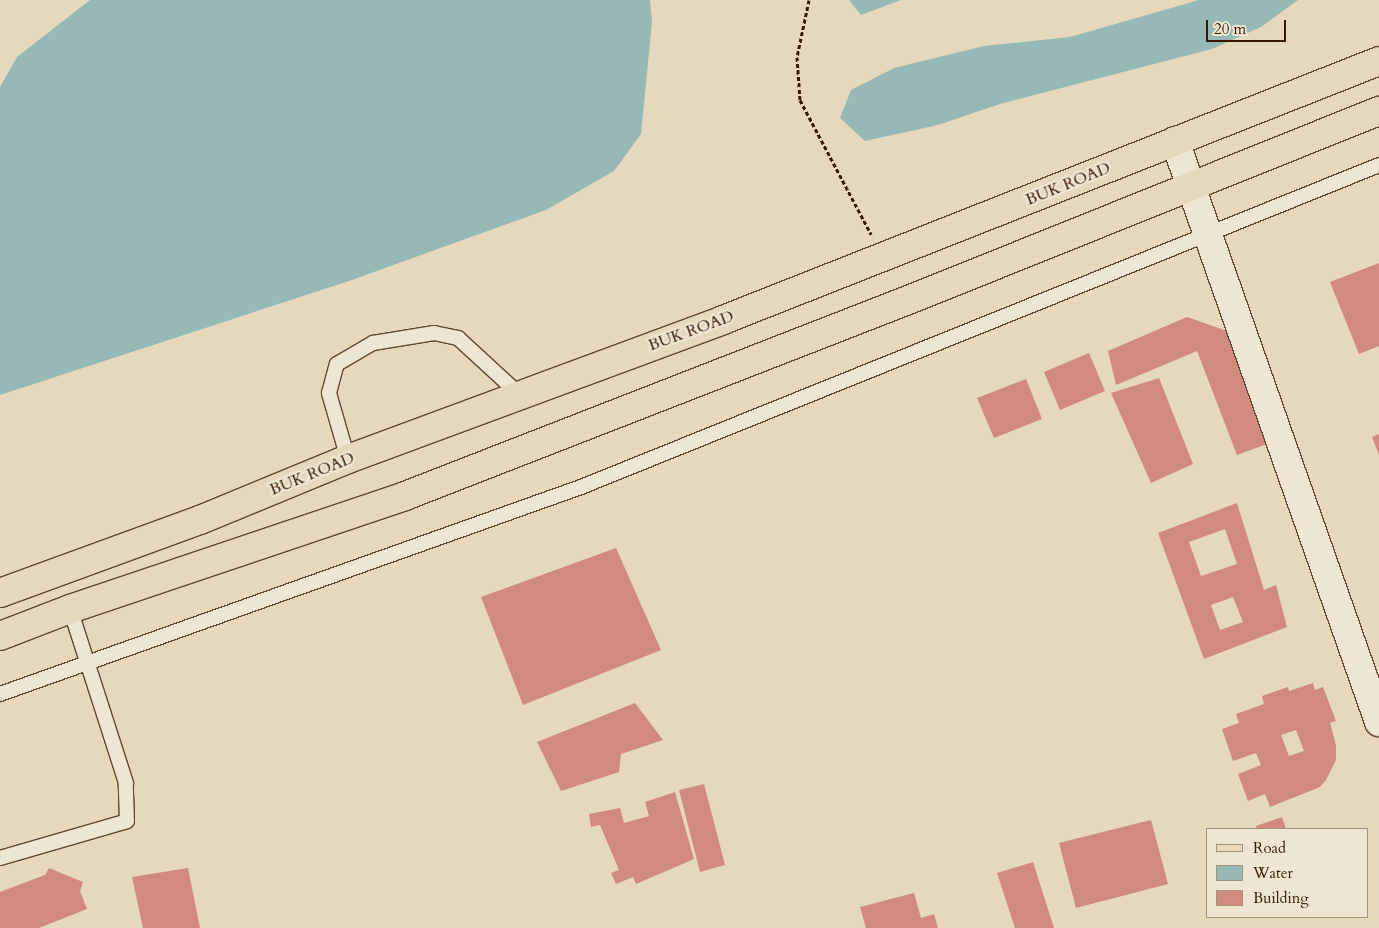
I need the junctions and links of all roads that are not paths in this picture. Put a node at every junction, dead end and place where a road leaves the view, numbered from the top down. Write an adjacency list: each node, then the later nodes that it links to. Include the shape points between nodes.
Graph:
1 (1379, 61): 3 (main road, BUK ROAD)
2 (1379, 111): 5 (main road)
3 (1175, 141): 5 (street); 7 (main road, BUK ROAD, via 883,257)
4 (1379, 165): 6 (lane)
5 (1192, 186): 6 (street); 10 (main road, via 916,298 405,496)
6 (1207, 232): 12 (lane, via 581,487); 13 (street)
7 (519, 394): 8 (main road, BUK ROAD); 8 (lane, via 458,338 434,333 373,343 337,364 329,393)
8 (348, 459): 9 (main road, BUK ROAD, via 200,520)
9 (0, 593)
10 (70, 609): 11 (main road); 12 (lane)
11 (0, 636)
12 (87, 662): 14 (lane); 16 (lane, via 126,783 127,821)
13 (1370, 669): 15 (street)
14 (0, 694)
15 (1379, 722)
16 (0, 858)

